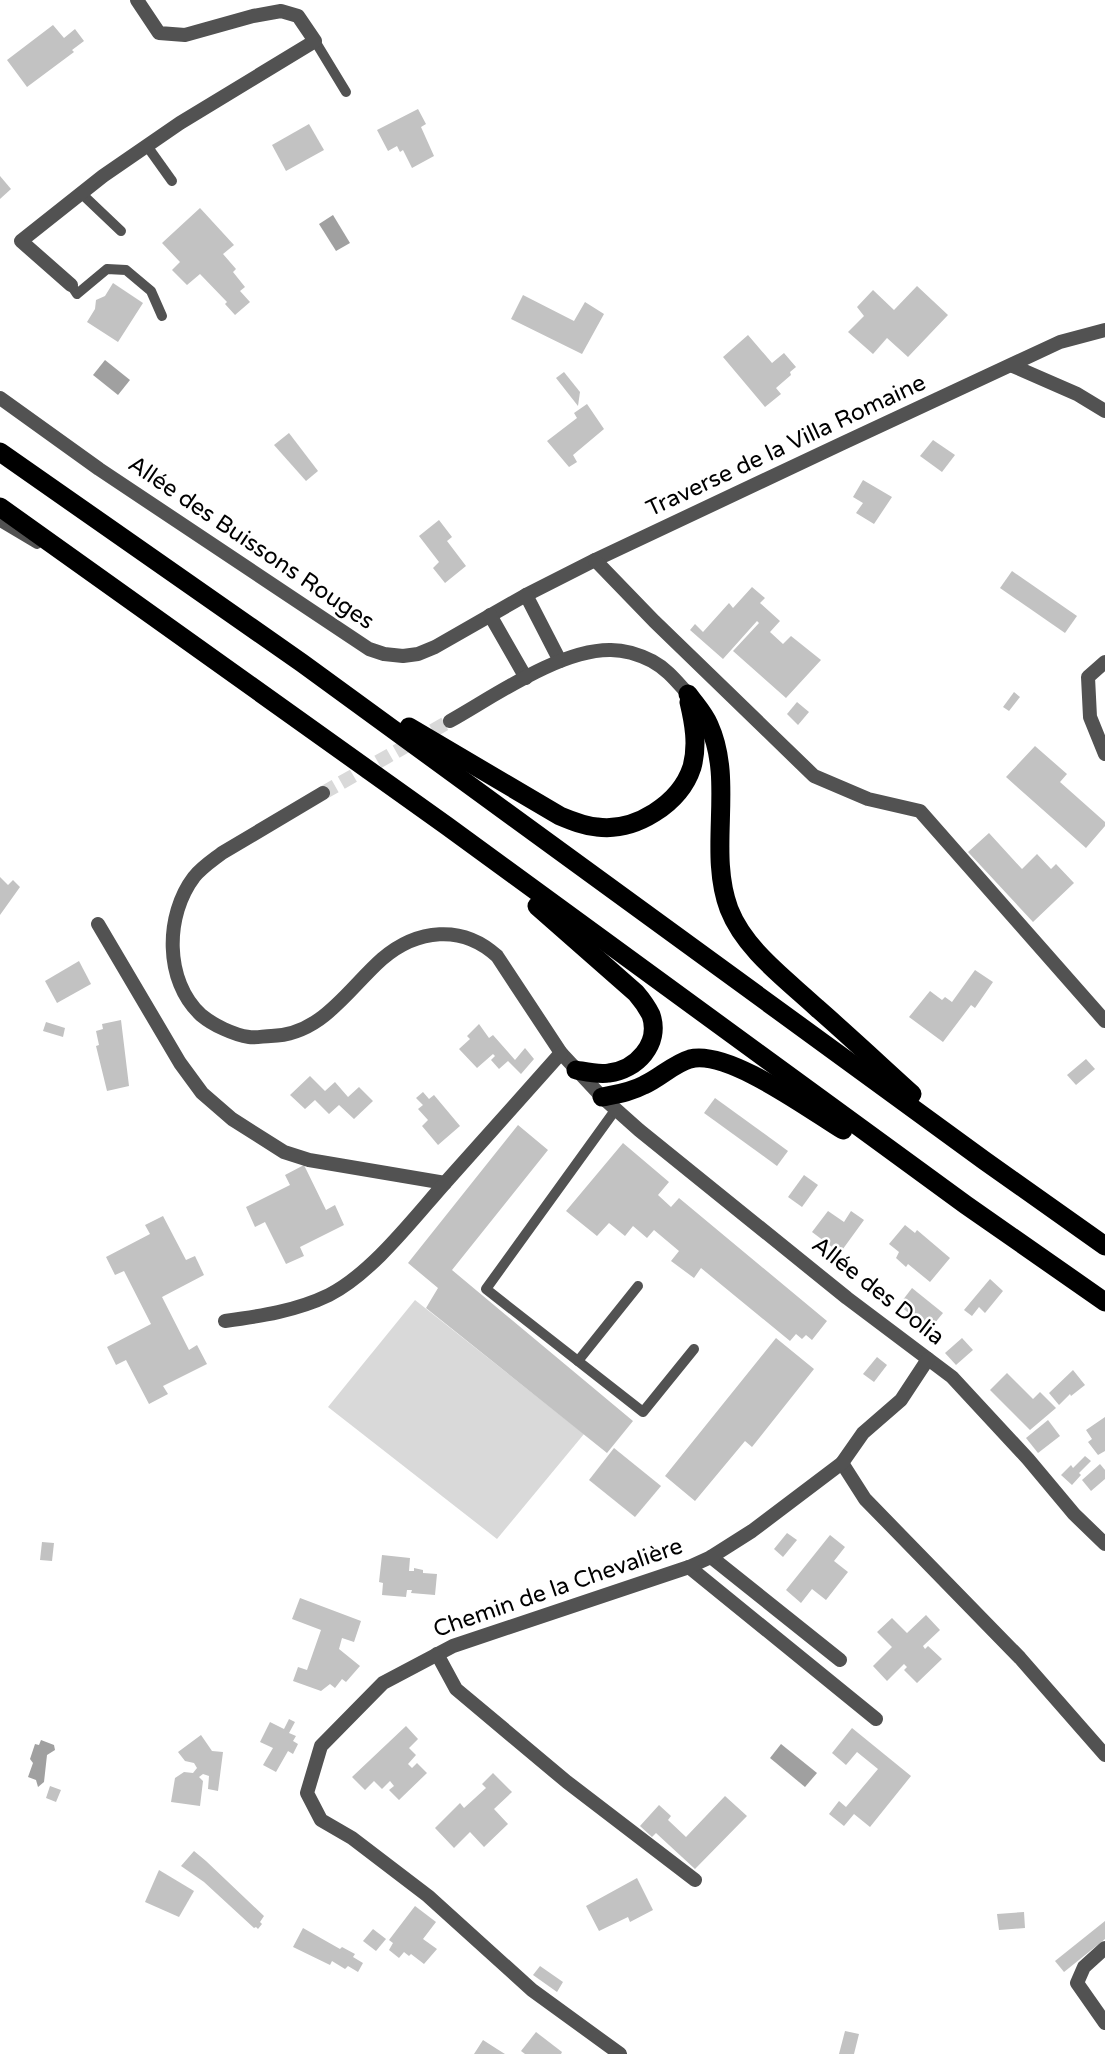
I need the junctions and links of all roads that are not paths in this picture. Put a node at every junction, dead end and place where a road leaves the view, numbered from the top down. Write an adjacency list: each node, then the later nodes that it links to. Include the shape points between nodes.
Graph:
1 (137, 0): 2 (street, via 159,33 185,35 281,10 298,16)
2 (315, 41): 3 (lane); 4 (street)
3 (346, 92)
4 (147, 146): 5 (lane); 6 (street)
5 (172, 181)
6 (81, 193): 7 (lane); 8 (street, via 21,241)
7 (121, 231)
8 (71, 285): 9 (lane, via 77,294 107,269 127,270 151,291)
9 (162, 316)
10 (1105, 330): 11 (street, Traverse de la Villa Romaine, via 1060,342)
11 (1013, 366): 13 (street); 17 (street, Traverse de la Villa Romaine)
12 (0, 398): 20 (street, Allée des Buissons Rouges, via 369,649 403,656 418,654)
13 (1105, 411)
14 (0, 452): 23 (highway)
15 (0, 507): 18 (highway)
16 (0, 522): 18 (lane)
17 (595, 560): 19 (street, Traverse de la Villa Romaine); 31 (street, via 814,776 868,799 920,811)
18 (97, 578): 29 (highway)
19 (526, 595): 20 (street, Traverse de la Villa Romaine); 21 (street)
20 (490, 615): 24 (street)
21 (561, 661): 24 (street); 25 (street, via 611,650 633,653 669,673)
22 (1105, 662): 27 (street, via 1088,677 1090,717)
23 (302, 663): 25 (highway, via 542,806 599,828 639,820 673,799 684,785 695,748); 35 (highway)
24 (526, 678): 26 (street)
25 (688, 694): 35 (highway, via 714,740 722,870 729,908 739,928 784,978)
26 (450, 721)
27 (1105, 754)
28 (323, 793): 32 (street, Allée des Dolia, via 222,853 194,878 180,902 173,952 179,980 202,1015 249,1037 300,1029 335,1008 382,959 406,943 432,934 454,934 485,945 498,956)
29 (447, 826): 33 (highway, via 625,984 652,1017 650,1046 637,1061 607,1074); 37 (highway)
30 (98, 924): 36 (street, via 180,1063 202,1093 232,1119 284,1152 309,1160)
31 (1105, 1021)
32 (561, 1053): 33 (street, Allée des Dolia); 36 (street)
33 (576, 1070): 34 (street, Allée des Dolia)
34 (609, 1103): 37 (highway, via 692,1059 729,1063); 43 (street, Allée des Dolia); 44 (lane, via 486,1290)
35 (985, 1161): 38 (highway)
36 (445, 1183): 41 (street, via 392,1243 331,1294 274,1313)
37 (966, 1205): 40 (highway)
38 (1105, 1246)
39 (638, 1286): 44 (lane)
40 (1105, 1302)
41 (225, 1321)
42 (694, 1349): 44 (lane, via 643,1412)
43 (928, 1359): 45 (street, Chemin de la Chevalière, via 901,1400 863,1433); 46 (street, Allée des Dolia, via 952,1377)
44 (578, 1361)
45 (842, 1463): 47 (street, Chemin de la Chevalière); 52 (street, via 864,1499 1020,1658)
46 (1105, 1544)
47 (710, 1558): 48 (street, Chemin de la Chevalière); 50 (street)
48 (689, 1567): 49 (street, Chemin de la Chevalière); 51 (street)
49 (437, 1654): 53 (street, via 456,1689); 56 (street, Chemin de la Chevalière, via 383,1682 347,1718 321,1746 307,1793 321,1820 428,1896 532,1990)
50 (840, 1660)
51 (876, 1719)
52 (1105, 1755)
53 (695, 1880)
54 (1105, 1948): 55 (street, via 1084,1967 1077,1983)
55 (1105, 2023)
56 (620, 2054)

